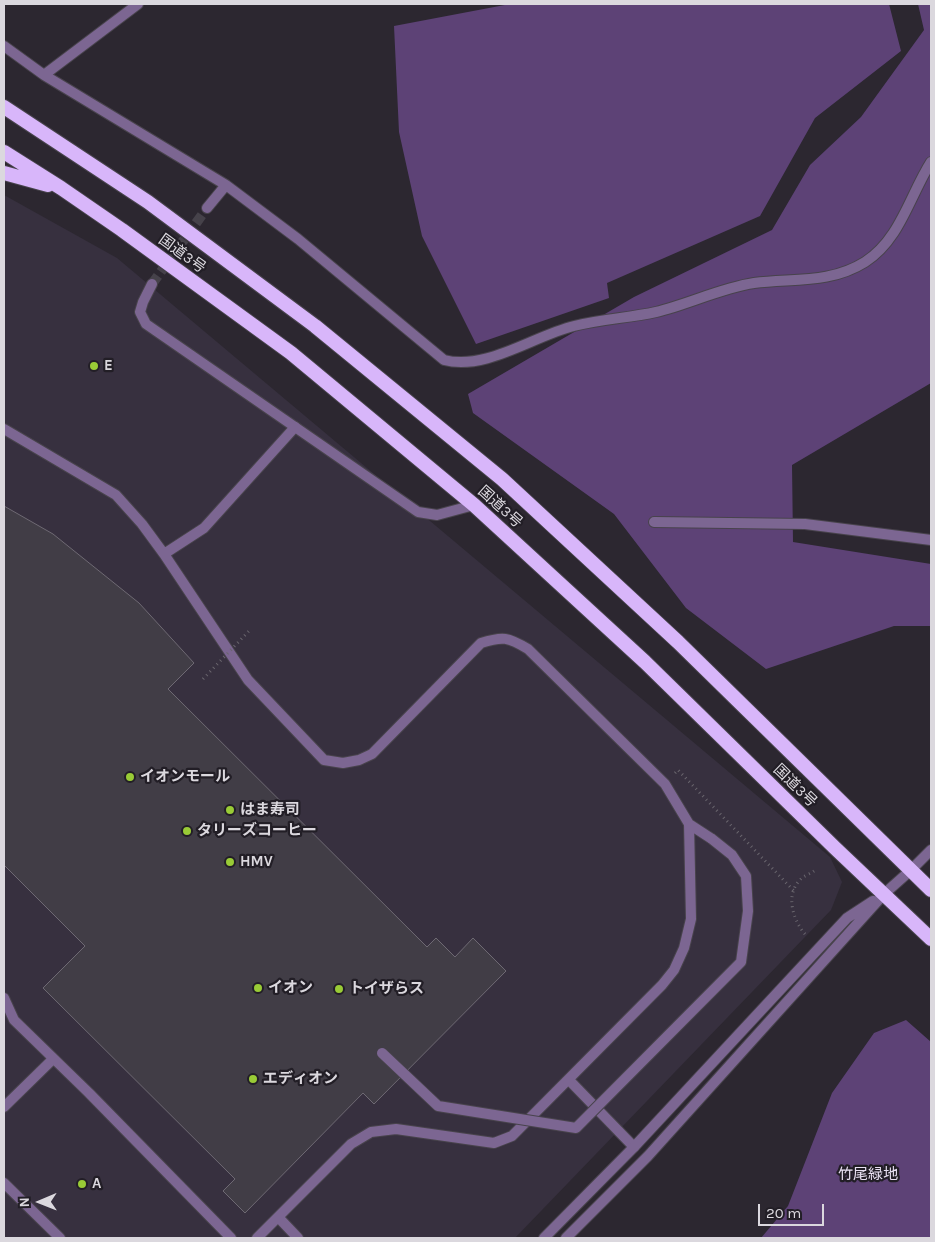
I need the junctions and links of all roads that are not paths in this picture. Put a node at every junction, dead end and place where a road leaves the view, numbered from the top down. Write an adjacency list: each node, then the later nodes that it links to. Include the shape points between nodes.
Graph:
1 (138, 4): 3 (street)
2 (4, 46): 3 (street)
3 (44, 75): 8 (street)
4 (4, 107): 20 (highway, 国道3号, via 148,202 315,326 502,479 678,642)
5 (4, 152): 9 (highway, 国道3号)
6 (931, 162): 8 (street, via 894,232 879,251 849,271 833,276 745,285 656,312 573,326 474,361 453,362 444,360 298,239)
7 (4, 173): 9 (highway)
8 (226, 185): 10 (street)
9 (61, 188): 14 (highway, 国道3号, via 291,353)
10 (207, 208)
11 (152, 284): 12 (street, via 140,312 146,324)
12 (294, 427): 14 (street, via 418,512 437,515); 17 (street, via 204,528)
13 (4, 429): 17 (street, via 116,495)
14 (474, 504): 22 (highway, 国道3号, via 645,662)
15 (654, 522): 16 (street, via 805,524)
16 (931, 540)
17 (164, 554): 18 (street, via 248,680 324,760 343,764 372,754 481,643 499,638 512,639 528,649 665,784)
18 (689, 824): 25 (street, bridge, via 732,855 746,876 748,912 741,962 576,1128 438,1106); 27 (street, via 691,919 684,948 674,970)
19 (931, 850): 20 (street)
20 (911, 870): 21 (highway, 国道3号); 22 (street)
21 (931, 890)
22 (884, 894): 23 (highway, 国道3号); 29 (street, via 847,918); 37 (street, via 648,1156)
23 (931, 939)
24 (4, 998): 26 (street, via 14,1020)
25 (382, 1053)
26 (53, 1059): 28 (street); 33 (street)
27 (569, 1080): 29 (street); 31 (street, via 512,1136 494,1143 396,1128 371,1132 351,1144)
28 (4, 1107)
29 (634, 1147): 36 (street)
30 (4, 1183): 32 (street)
31 (278, 1217): 34 (street); 35 (street)
32 (60, 1238)
33 (231, 1238)
34 (257, 1238)
35 (298, 1238)
36 (544, 1238)
37 (566, 1238)

